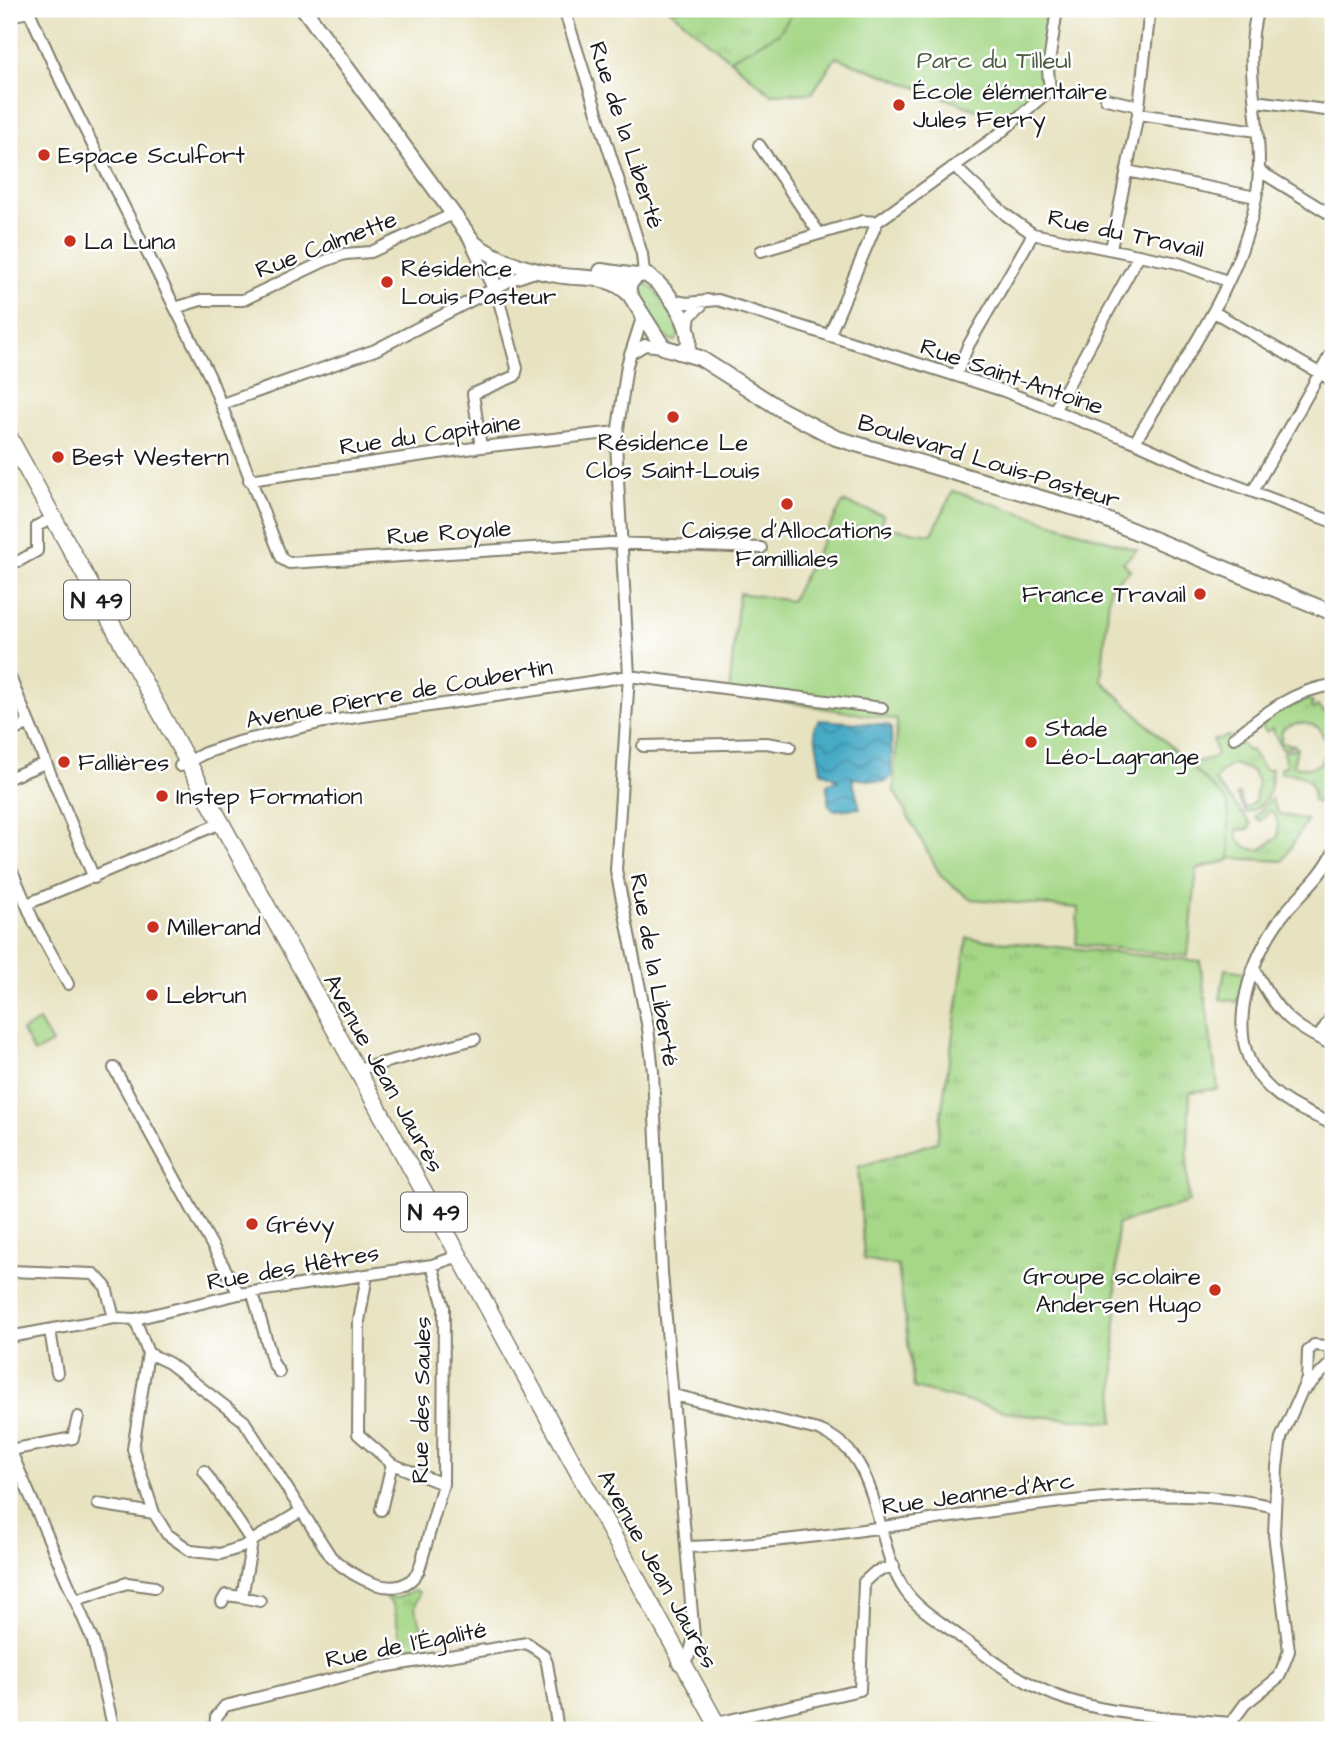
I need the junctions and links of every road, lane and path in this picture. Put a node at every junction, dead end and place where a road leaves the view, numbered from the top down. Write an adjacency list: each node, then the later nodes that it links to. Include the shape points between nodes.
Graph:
1 (304, 9): 18 (main road)
2 (564, 9): 29 (street, Rue de la Liberté, via 642,254)
3 (1057, 9): 14 (street, via 1048,70 1050,90)
4 (1150, 9): 10 (street)
5 (1258, 9): 9 (street, via 1254,22)
6 (29, 10): 7 (street); 35 (street)
7 (9, 16)
8 (1106, 99): 10 (street)
9 (1255, 101): 11 (street); 12 (street)
10 (1138, 110): 12 (street); 16 (street)
11 (1333, 111)
12 (1257, 131): 15 (street)
13 (759, 145): 21 (street)
14 (955, 167): 20 (street); 22 (street, Rue du Travail)
15 (1258, 170): 17 (street); 19 (street)
16 (1126, 171): 17 (street); 24 (street)
17 (1256, 197): 30 (street)
18 (451, 215): 23 (main road); 35 (street, Rue Calmette, via 371,253 345,254 243,300 201,300)
19 (1333, 216)
20 (877, 222): 21 (street, via 863,221); 39 (street)
21 (819, 233): 25 (street)
22 (1033, 234): 24 (street, Rue du Travail); 46 (street)
23 (467, 237): 27 (main road); 31 (street)
24 (1111, 249): 26 (street, Rue du Travail)
25 (761, 251)
26 (1139, 255): 30 (street, Rue du Travail); 49 (street)
27 (495, 256): 28 (main road); 31 (street)
28 (540, 270): 29 (main road); 31 (street); 32 (main road, via 614,282)
29 (640, 275): 32 (main road, via 628,286); 33 (main road, via 655,281)
30 (1227, 281): 36 (street)
31 (494, 289): 48 (street, via 375,350); 53 (street, via 517,372 473,394)
32 (630, 295): 37 (main road)
33 (670, 299): 34 (street, Rue Saint-Antoine, via 687,303); 38 (main road)
34 (708, 299): 38 (street, via 690,316); 39 (street, Rue Saint-Antoine)
35 (175, 308): 48 (street)
36 (1214, 312): 44 (street); 52 (street)
37 (642, 318): 40 (main road); 43 (street, Rue de la Liberté)
38 (689, 333): 42 (main road, via 688,347); 45 (main road, via 696,346)
39 (829, 336): 46 (street, Rue Saint-Antoine)
40 (663, 347): 42 (main road, Boulevard Louis-Pasteur); 43 (street, via 645,345)
41 (1333, 350): 44 (street)
42 (679, 352): 45 (main road, Boulevard Louis-Pasteur, via 692,354)
43 (630, 354): 50 (street, Rue de la Liberté)
44 (1320, 373): 47 (street); 56 (street)
45 (728, 374): 62 (main road, Boulevard Louis-Pasteur, via 836,438 1085,511)
46 (956, 375): 49 (street, Rue Saint-Antoine)
47 (1333, 381)
48 (222, 404): 55 (street)
49 (1054, 411): 52 (street, Rue Saint-Antoine)
50 (617, 432): 53 (street, Rue du Capitaine); 59 (street, Rue de la Liberté)
51 (9, 437): 73 (main road, Avenue Jean Jaurès / N 49)
52 (1135, 442): 56 (street, Rue Saint-Antoine)
53 (481, 447): 55 (street, Rue du Capitaine)
54 (9, 458): 57 (main road, Avenue Jean Jaurès / N 49)
55 (249, 480): 59 (street, Rue Royale, via 282,559 289,563)
56 (1254, 491): 58 (street, Rue Saint-Antoine)
57 (45, 522): 61 (street, via 37,526 37,551); 73 (main road, Avenue Jean Jaurès / N 49)
58 (1333, 522)
59 (620, 543): 60 (street, Rue Royale); 64 (street, Rue de la Liberté)
60 (761, 548)
61 (19, 561)
62 (1333, 613)
63 (9, 675): 67 (street)
64 (629, 676): 66 (street, Avenue Pierre de Coubertin); 73 (street, Avenue Pierre de Coubertin, via 324,722 237,742); 109 (street, Rue de la Liberté, via 616,838 617,886 650,1038 662,1273)
65 (1333, 685): 69 (street, via 1283,702)
66 (882, 708)
67 (29, 723): 68 (street); 72 (street)
68 (9, 733)
69 (1234, 738)
70 (643, 746): 71 (street, via 766,743)
71 (790, 747)
72 (45, 763): 74 (street); 79 (street)
73 (184, 764): 75 (main road, Avenue Jean Jaurès / N 49)
74 (9, 778)
75 (217, 825): 79 (street); 83 (main road, Avenue Jean Jaurès / N 49)
76 (1333, 853): 78 (street)
77 (9, 864): 80 (street)
78 (1330, 868): 81 (street, via 1284,915)
79 (94, 878): 80 (street)
80 (27, 904): 82 (street)
81 (1254, 968): 85 (street, via 1278,1010); 90 (street, via 1245,1013 1249,1060 1275,1094)
82 (68, 985)
83 (316, 1007): 89 (main road, Avenue Jean Jaurès / N 49); 91 (main road, Avenue Jean Jaurès / N 49)
84 (1333, 1014): 85 (street)
85 (1318, 1038): 87 (street)
86 (475, 1039): 89 (street)
87 (1333, 1045)
88 (114, 1068): 95 (street)
89 (356, 1070): 91 (main road, Avenue Jean Jaurès / N 49)
90 (1333, 1124)
91 (455, 1258): 92 (street, Rue des Hêtres); 129 (main road, Avenue Jean Jaurès / N 49)
92 (432, 1265): 94 (street, Rue des Hêtres); 114 (street, Rue des Saules, via 444,1307)
93 (9, 1271): 97 (street, via 94,1274 106,1287)
94 (367, 1275): 96 (street, Rue des Hêtres); 112 (street, via 359,1321 358,1434)
95 (239, 1294): 96 (street, Rue des Hêtres); 98 (street, Rue des Hêtres)
96 (253, 1294): 106 (street)
97 (114, 1318): 98 (street, Rue des Hêtres); 99 (street, Rue des Hêtres)
98 (135, 1319): 102 (street)
99 (50, 1330): 100 (street, Rue des Hêtres); 107 (street)
100 (9, 1337)
101 (1331, 1348): 103 (street); 104 (street, via 1311,1348 1306,1355)
102 (148, 1353): 118 (street, via 169,1363 244,1421); 119 (street, via 133,1449)
103 (1333, 1361): 105 (street)
104 (1308, 1365): 105 (street); 108 (street)
105 (1324, 1371): 108 (street)
106 (279, 1372)
107 (57, 1373)
108 (1304, 1390): 116 (street, via 1279,1447)
109 (674, 1395): 120 (street, via 831,1436 863,1472); 122 (street, Rue de la Liberté)
110 (78, 1418): 111 (street, via 73,1438)
111 (9, 1449): 126 (street)
112 (392, 1464): 114 (street); 117 (street)
113 (204, 1471): 121 (street)
114 (443, 1484): 118 (street, Rue des Saules, via 415,1577 396,1587 351,1574 331,1557)
115 (98, 1504): 119 (street)
116 (1275, 1507): 120 (street, Rue Jeanne-d'Arc, via 1231,1497 1058,1500); 130 (street, via 1274,1534 1289,1651 1279,1677 1245,1704)
117 (381, 1510)
118 (301, 1511): 121 (street)
119 (154, 1513): 121 (street, via 167,1534 191,1551 220,1554)
120 (882, 1528): 122 (street, Rue Jeanne-d'Arc); 123 (street)
121 (252, 1542): 125 (street)
122 (687, 1547): 129 (street, Rue de la Liberté, via 694,1637 693,1647)
123 (894, 1566): 130 (street, via 907,1593 922,1608 997,1664 1056,1696); 131 (street, via 875,1572 864,1583 860,1690)
124 (155, 1587): 126 (street, via 127,1583)
125 (242, 1597): 127 (street); 128 (street, via 226,1595)
126 (76, 1600): 132 (street, via 103,1675)
127 (260, 1601)
128 (222, 1602)
129 (679, 1663): 131 (main road, Avenue Jean Jaurès / N 49)
130 (1231, 1727)
131 (715, 1728)
132 (114, 1730)
133 (215, 1730): 134 (street, Rue de l'Égalité, via 216,1717 225,1706 377,1668 527,1643 543,1654 547,1664)
134 (558, 1730)

